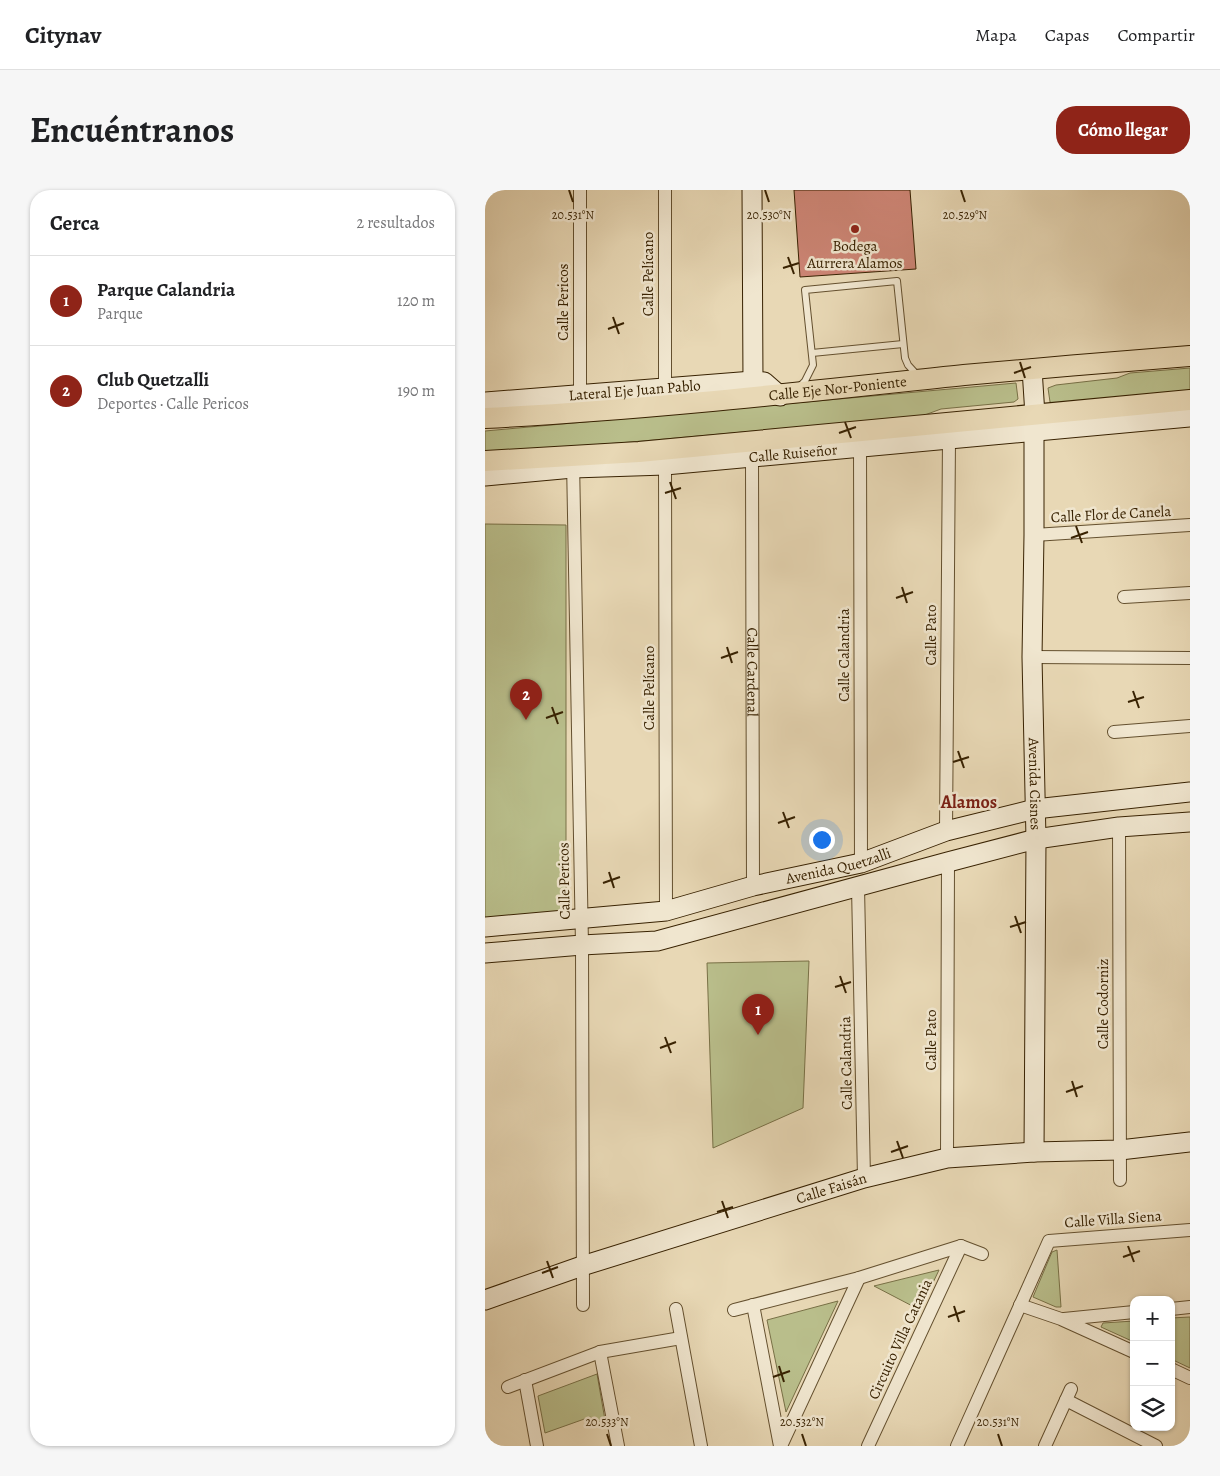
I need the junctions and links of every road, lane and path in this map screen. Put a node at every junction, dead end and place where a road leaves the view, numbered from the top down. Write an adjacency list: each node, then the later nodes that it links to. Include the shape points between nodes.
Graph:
1 (580, 190): 14 (street, Calle Pericos)
2 (665, 190): 10 (street, Calle Pelícano)
3 (752, 190): 9 (main road)
4 (903, 344): 5 (lane); 5 (lane, via 897,281 805,290); 8 (lane, via 908,365)
5 (813, 354): 11 (lane, via 813,365 805,381)
6 (1190, 356): 7 (main road, Calle Eje Nor-Poniente)
7 (1032, 369): 8 (main road, Calle Eje Nor-Poniente); 17 (main road, Avenida Cisnes)
8 (923, 380): 11 (main road, Calle Eje Nor-Poniente)
9 (753, 381): 10 (main road, Lateral Eje Juan Pablo); 11 (main road, via 764,382)
10 (665, 389): 14 (main road, Lateral Eje Juan Pablo)
11 (786, 395): 14 (main road, Calle Eje Nor-Poniente)
12 (1190, 400): 17 (main road)
13 (485, 402): 14 (main road, Lateral Eje Juan Pablo)
14 (580, 404): 16 (main road, Calle Eje Nor-Poniente)
15 (1190, 417): 17 (main road, Calle Ruiseñor)
16 (485, 418)
17 (1035, 423): 18 (main road, Calle Ruiseñor); 22 (main road, via 639,452); 26 (main road, Avenida Cisnes)
18 (949, 439): 19 (main road, Calle Ruiseñor); 37 (street, Calle Pato)
19 (860, 446): 20 (main road, Calle Ruiseñor); 40 (street, Calle Calandria)
20 (752, 457): 23 (main road, Calle Ruiseñor); 41 (street, Calle Cardenal)
21 (485, 461): 22 (main road)
22 (573, 462): 23 (main road, Calle Ruiseñor); 24 (main road, Calle Ruiseñor); 44 (street, Calle Pericos)
23 (665, 465): 43 (street, Calle Pelícano)
24 (485, 476)
25 (1190, 526): 26 (street, Calle Flor de Canela)
26 (1034, 535): 29 (main road, Avenida Cisnes)
27 (1190, 593): 28 (street)
28 (1124, 598)
29 (1032, 657): 30 (street); 34 (main road, Avenida Cisnes)
30 (1190, 658)
31 (1190, 726): 32 (street)
32 (1114, 732)
33 (1190, 792): 34 (main road, Avenida Quetzalli)
34 (1035, 809): 37 (main road, Avenida Quetzalli); 38 (main road, Avenida Cisnes)
35 (1190, 822): 36 (main road, Avenida Quetzalli)
36 (1119, 827): 38 (main road, Avenida Quetzalli); 49 (street, Calle Codorniz)
37 (946, 831): 40 (main road, Avenida Quetzalli)
38 (1036, 839): 39 (main road, Avenida Quetzalli); 50 (main road, Avenida Cisnes)
39 (948, 862): 42 (main road, Avenida Quetzalli); 51 (street, Calle Pato)
40 (861, 864): 41 (main road, Avenida Quetzalli)
41 (753, 886): 43 (main road, Avenida Quetzalli)
42 (859, 887): 46 (main road, Avenida Quetzalli, via 657,941); 52 (street, Calle Calandria)
43 (666, 911): 44 (main road, Avenida Quetzalli)
44 (581, 920): 45 (main road, Avenida Quetzalli); 46 (street, Calle Pericos)
45 (485, 928)
46 (582, 945): 47 (main road, Avenida Quetzalli); 57 (street, Calle Pericos)
47 (485, 953)
48 (1190, 1142): 49 (main road, Calle Faisán)
49 (1120, 1150): 50 (main road, Calle Faisán); 53 (street, Calle Codorniz)
50 (1034, 1152): 51 (main road, Calle Faisán)
51 (947, 1158): 52 (main road, Calle Faisán)
52 (864, 1178): 57 (main road, Calle Faisán)
53 (1120, 1180)
54 (1190, 1230): 62 (street, Calle Villa Siena, via 1049,1241)
55 (961, 1246): 56 (street); 58 (street, Circuito Villa Catania); 81 (street, Circuito Villa Catania)
56 (982, 1254)
57 (582, 1266): 59 (main road, Calle Faisán); 60 (street, Calle Pericos)
58 (859, 1278): 61 (street, Circuito Villa Catania); 80 (street)
59 (485, 1300)
60 (583, 1305)
61 (753, 1305): 66 (street, Circuito Villa Catania); 80 (street)
62 (1020, 1305): 68 (street); 82 (street, Calle Villa Siena)
63 (1190, 1307): 65 (street)
64 (676, 1309): 69 (street)
65 (1175, 1309)
66 (734, 1310)
67 (1130, 1312): 68 (street)
68 (1061, 1319): 70 (street)
69 (681, 1338): 71 (street); 79 (street)
70 (1130, 1350)
71 (600, 1352): 74 (street); 78 (street)
72 (1175, 1371): 73 (street)
73 (1190, 1378)
74 (525, 1380): 75 (street); 77 (street)
75 (508, 1387)
76 (1130, 1440): 83 (street, via 1068,1395); 84 (street)
77 (537, 1446)
78 (618, 1446)
79 (701, 1446)
80 (780, 1446)
81 (868, 1446)
82 (957, 1446)
83 (1045, 1446)
84 (1156, 1446)

